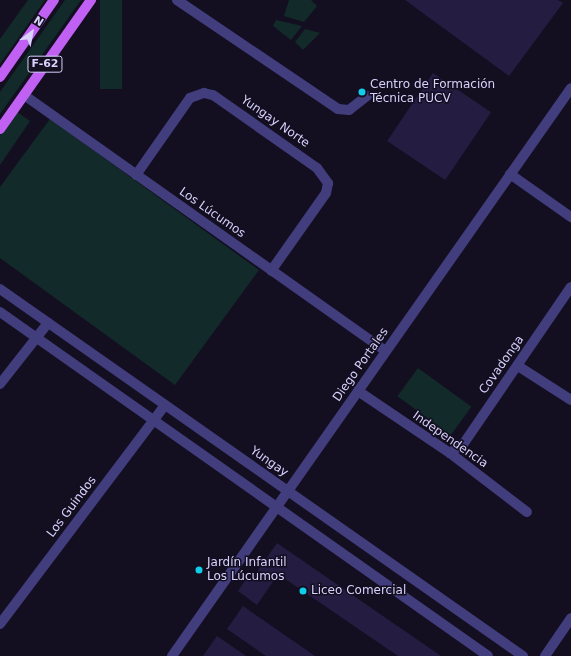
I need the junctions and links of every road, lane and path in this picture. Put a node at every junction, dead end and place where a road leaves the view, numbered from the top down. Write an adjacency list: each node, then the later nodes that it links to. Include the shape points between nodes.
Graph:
1 (54, 0): 4 (main road, F-62)
2 (91, 0): 6 (main road, F-62)
3 (176, 0): 7 (street, via 338,109 349,110)
4 (0, 77)
5 (571, 88): 9 (street, Diego Portales)
6 (24, 95): 8 (main road, F-62); 10 (street, Los Lúcumos)
7 (367, 96)
8 (0, 129)
9 (510, 174): 11 (street); 18 (street, Diego Portales)
10 (136, 175): 12 (street, Los Lúcumos); 12 (street, Yungay Norte, via 190,98 204,93 213,95 304,158 324,175 328,183 326,193)
11 (571, 217)
12 (271, 270): 18 (street, Los Lúcumos)
13 (571, 287): 19 (street, Covadonga)
14 (0, 289): 16 (street, Yungay)
15 (0, 312): 17 (street)
16 (48, 323): 17 (street); 23 (street, Yungay)
17 (36, 338): 20 (street); 24 (street)
18 (386, 351): 21 (street, Diego Portales)
19 (518, 366): 22 (street); 25 (street, Covadonga, via 464,444)
20 (0, 384)
21 (358, 391): 25 (street, Independencia); 26 (street, Diego Portales)
22 (571, 400)
23 (165, 405): 24 (street, Los Guindos); 26 (street, Yungay)
24 (154, 420): 27 (street); 30 (street, Los Guindos)
25 (450, 453): 28 (street, Independencia)
26 (288, 491): 27 (street, Diego Portales); 33 (street, Yungay)
27 (277, 507): 31 (street, Diego Portales); 32 (street)
28 (526, 512)
29 (571, 618): 34 (street)
30 (0, 624)
31 (172, 656)
32 (488, 656)
33 (523, 656)
34 (545, 656)

